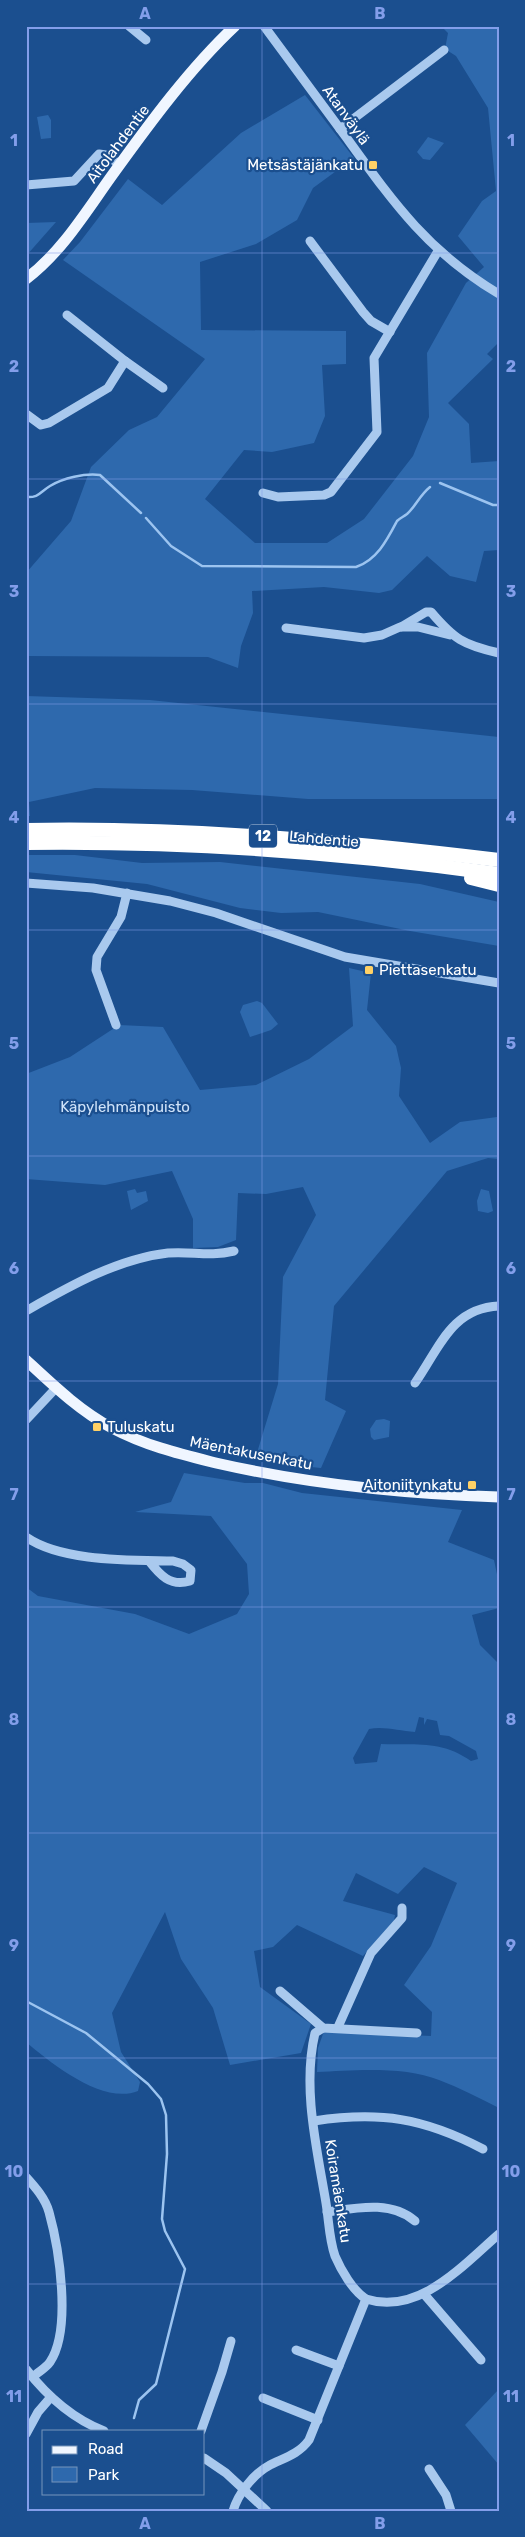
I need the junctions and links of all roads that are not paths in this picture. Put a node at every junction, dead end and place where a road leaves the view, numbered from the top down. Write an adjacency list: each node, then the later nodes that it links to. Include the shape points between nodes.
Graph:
1 (129, 26): 4 (street)
2 (235, 26): 7 (main road, Aitolahdentie, via 195,69)
3 (264, 26): 6 (street, Atanväylä)
4 (146, 40)
5 (444, 50): 6 (street)
6 (340, 129): 10 (street, Atanväylä, via 394,204)
7 (120, 165): 8 (street, via 99,154 74,181); 11 (main road, Aitolahdentie, via 63,243)
8 (26, 185)
9 (310, 241): 14 (street, via 367,316)
10 (438, 251): 12 (street, Atanväylä); 14 (street)
11 (26, 279)
12 (499, 294)
13 (67, 315): 15 (street)
14 (390, 332): 18 (street, via 373,364 377,432 338,485 324,495 278,497)
15 (125, 361): 16 (street); 17 (street, via 108,388 49,423 41,425)
16 (163, 388)
17 (26, 414)
18 (263, 493)
19 (400, 627): 20 (street, via 364,638); 21 (street, via 418,627); 21 (street, via 430,612)
20 (286, 628)
21 (450, 635): 22 (street)
22 (499, 653)
23 (26, 830): 26 (highway, Lahdentie / 12, via 246,834)
24 (26, 842): 25 (highway, Lahdentie / 12, via 241,848)
25 (377, 860): 27 (highway, Lahdentie / 12); 29 (highway)
26 (499, 860)
27 (499, 874)
28 (26, 883): 30 (street)
29 (499, 885)
30 (127, 893): 31 (street, via 216,913 345,957); 32 (street, via 121,917 97,957 96,970)
31 (499, 983)
32 (116, 1025)
33 (234, 1251): 35 (street, via 216,1255 169,1253 134,1262 87,1278)
34 (499, 1306): 37 (street, via 478,1309 456,1322)
35 (26, 1311)
36 (26, 1360): 38 (main road, Mäentakusenkatu)
37 (415, 1383)
38 (56, 1388): 39 (street); 40 (main road, Mäentakusenkatu, via 112,1428 151,1446 196,1458 299,1479)
39 (26, 1420)
40 (499, 1497)
41 (26, 1537): 42 (street, via 56,1551)
42 (148, 1561)
43 (402, 1908): 45 (street, via 402,1918 371,1954)
44 (280, 1991): 46 (street)
45 (338, 2027): 46 (street); 47 (street)
46 (323, 2028): 48 (street, Koiramäenkatu, via 315,2033 310,2056)
47 (417, 2033)
48 (314, 2121): 49 (street, via 364,2115 402,2118 439,2128); 51 (street, Koiramäenkatu)
49 (483, 2149)
50 (26, 2177): 61 (street, via 49,2211 63,2308 51,2361)
51 (327, 2212): 52 (street, via 377,2207 402,2213); 55 (street, Koiramäenkatu, via 336,2257 351,2283)
52 (415, 2222)
53 (499, 2234): 54 (street, via 442,2283)
54 (424, 2294): 55 (street, via 398,2300); 58 (street)
55 (366, 2299): 59 (street)
56 (230, 2341): 66 (street)
57 (296, 2350): 59 (street)
58 (481, 2360)
59 (339, 2366): 64 (street)
60 (26, 2369): 61 (street)
61 (33, 2377): 62 (street)
62 (51, 2397): 65 (street, via 72,2414); 67 (street)
63 (263, 2398): 64 (street)
64 (318, 2420): 70 (street, via 303,2448 268,2466)
65 (102, 2430)
66 (201, 2430)
67 (26, 2434)
68 (205, 2459): 70 (street)
69 (429, 2469): 73 (street, via 446,2495)
70 (244, 2490): 71 (street); 72 (street)
71 (233, 2511)
72 (267, 2511)
73 (450, 2511)

